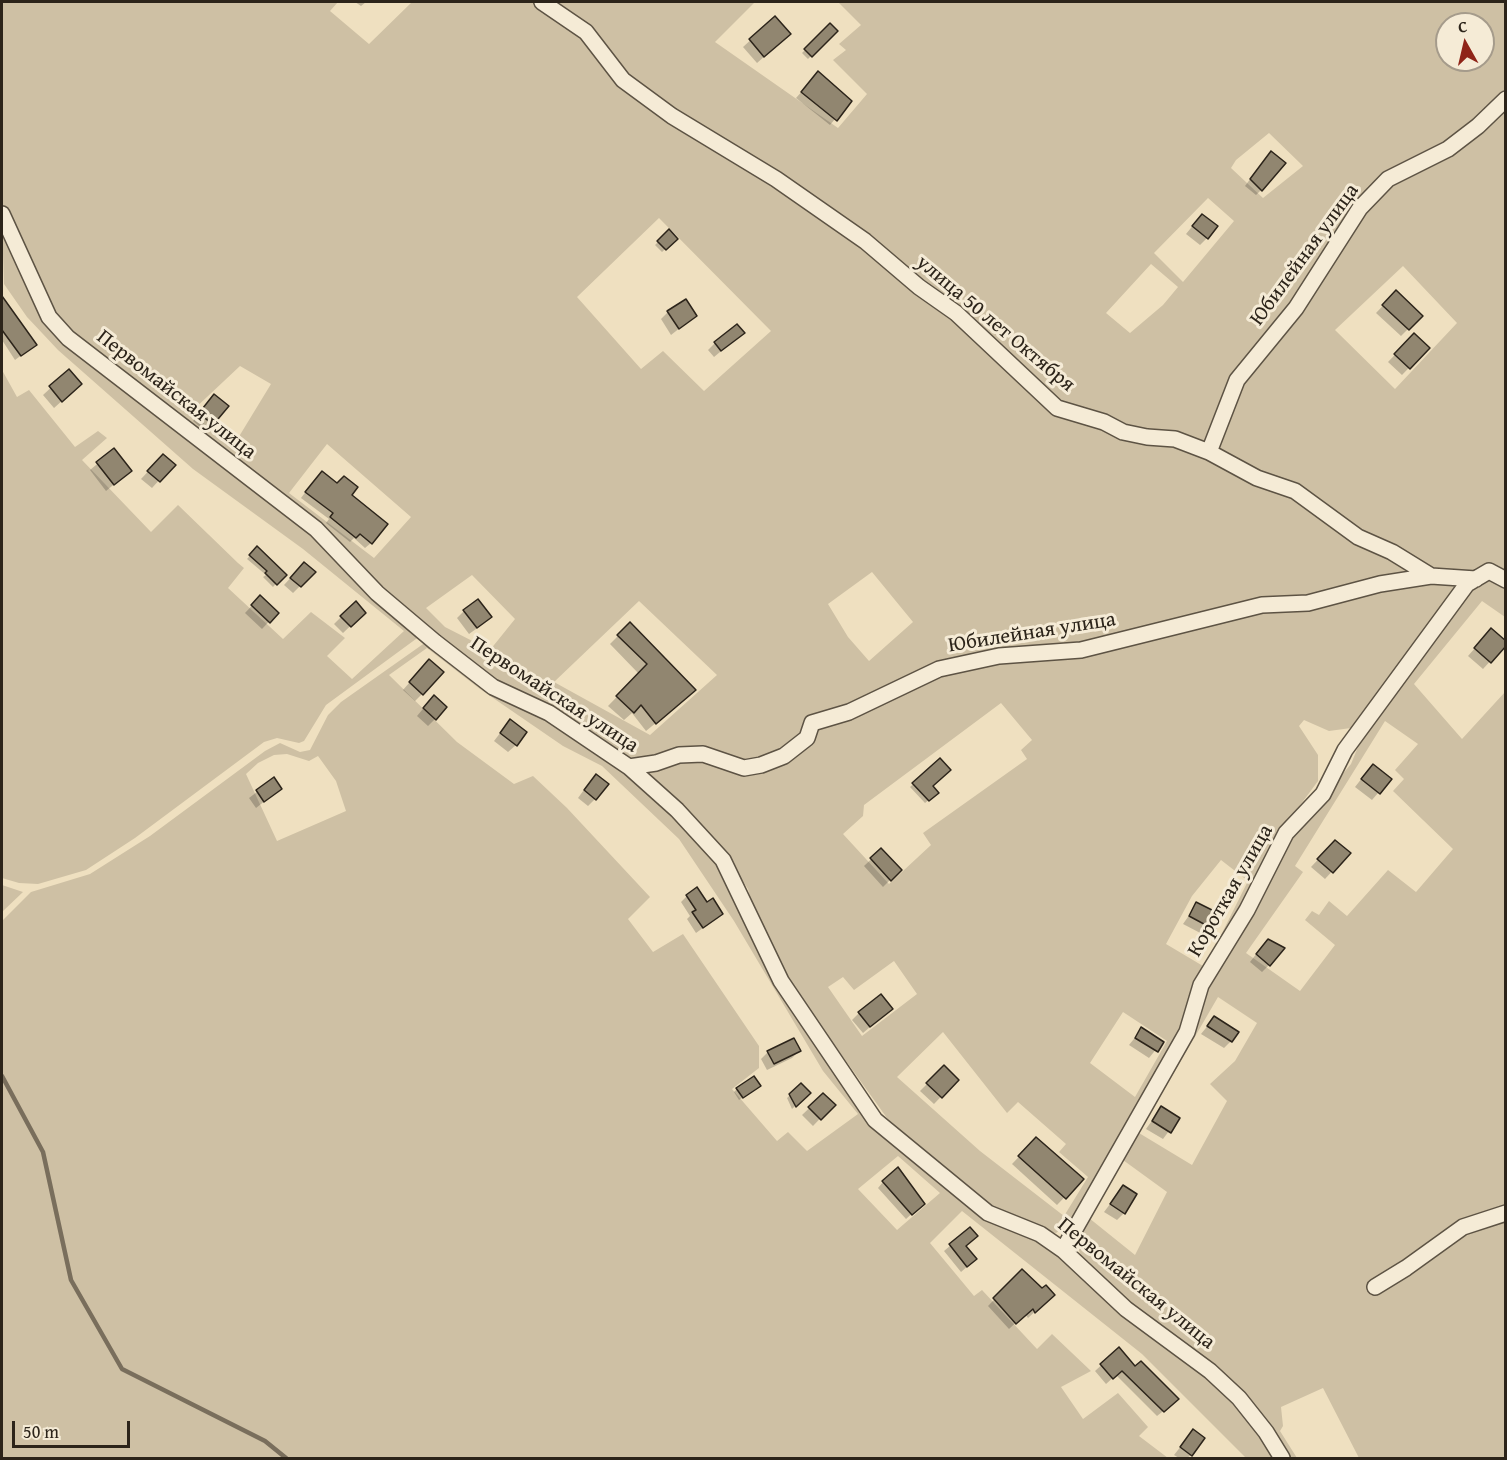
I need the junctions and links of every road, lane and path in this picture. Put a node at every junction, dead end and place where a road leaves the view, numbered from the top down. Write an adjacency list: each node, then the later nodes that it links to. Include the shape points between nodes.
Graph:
1 (542, 2): 4 (street, улица 50 лет Октября, via 586,32 623,80 672,116 776,179 956,313 1057,408 1123,432 1175,439)
2 (1506, 99): 4 (street, Юбилейная улица, via 1448,149 1388,179 1360,208 1296,309 1237,380)
3 (2, 214): 8 (street, Первомайская улица, via 49,317 68,338 316,529 377,592 493,687 549,713)
4 (1209, 452): 5 (street, улица 50 лет Октября, via 1257,478 1295,491 1358,537)
5 (1431, 576): 6 (street, улица 50 лет Октября); 8 (street, Юбилейная улица, via 1380,584 1308,603 1262,604 1081,650 999,656 939,669 849,712 812,723 807,738 784,756 761,765 744,768 703,754 679,755)
6 (1476, 579): 7 (street, улица 50 лет Октября, via 1489,571); 10 (street, Короткая улица, via 1467,584 1345,750 1323,794 1286,834 1247,910 1201,985 1187,1032)
7 (1506, 580)
8 (629, 767): 10 (street, Первомайская улица, via 677,810 723,860 781,981 875,1120 988,1213 1040,1234)
9 (1506, 1212): 11 (street, via 1463,1227)
10 (1063, 1250): 12 (street, Первомайская улица, via 1126,1309 1232,1391)
11 (1375, 1287)
12 (1282, 1458)

